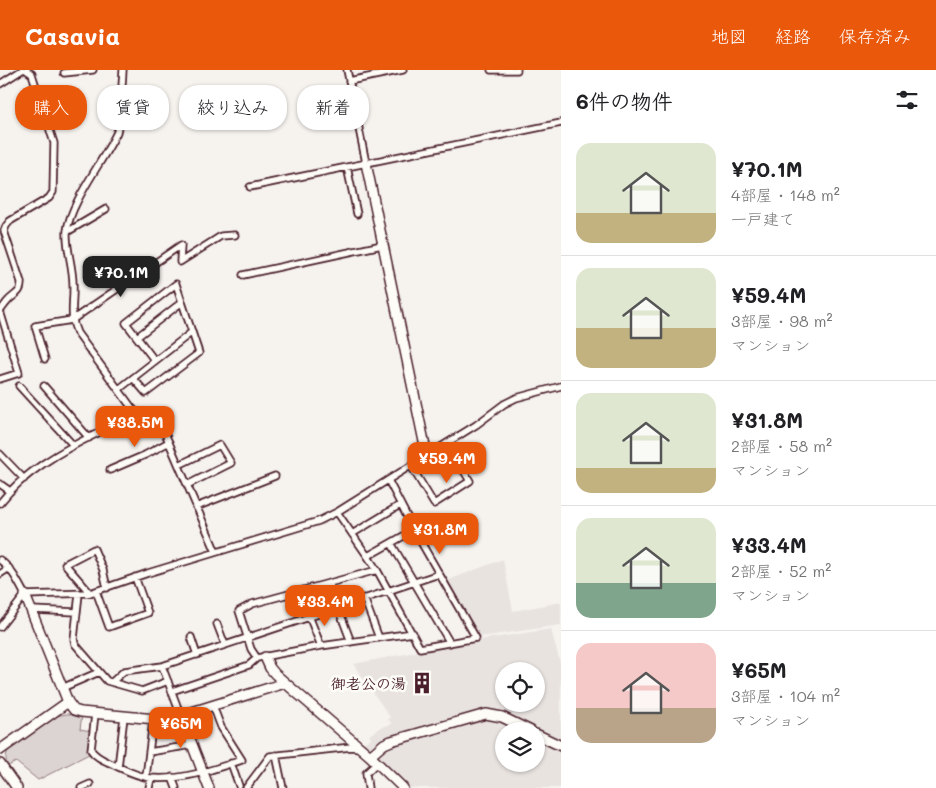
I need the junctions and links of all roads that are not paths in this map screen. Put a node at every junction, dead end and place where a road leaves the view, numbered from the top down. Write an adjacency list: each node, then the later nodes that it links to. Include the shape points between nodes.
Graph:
1 (26, 70): 23 (street, via 32,74 54,143 53,192 49,198 6,226 4,231 22,287)
2 (93, 70): 9 (street)
3 (123, 70): 18 (street, via 117,132 74,208)
4 (347, 70): 10 (street)
5 (403, 70): 10 (street)
6 (491, 70): 7 (street)
7 (517, 70)
8 (19, 71): 11 (street)
9 (64, 73)
10 (348, 81): 13 (street)
11 (0, 84)
12 (561, 123): 13 (street)
13 (366, 163): 14 (street); 20 (street)
14 (347, 166): 15 (street); 17 (street)
15 (250, 187)
16 (106, 209): 18 (street)
17 (357, 214)
18 (67, 232): 24 (street, via 73,281)
19 (235, 235): 24 (street, via 221,236 180,262 181,245)
20 (382, 245): 21 (street); 41 (street)
21 (243, 275)
22 (182, 302): 25 (street); 26 (street); 26 (street, via 176,284 126,323)
23 (0, 311): 30 (street, via 19,373)
24 (72, 320): 27 (street, via 35,326); 34 (street, via 77,333)
25 (192, 332): 28 (street); 29 (street, via 199,353 146,394)
26 (137, 338): 28 (street)
27 (44, 359)
28 (155, 361): 29 (street)
29 (134, 378): 34 (street)
30 (0, 379)
31 (19, 386): 39 (street)
32 (44, 386): 36 (street)
33 (561, 386): 38 (street, via 510,401)
34 (118, 389): 35 (street)
35 (137, 413): 36 (street); 37 (street, via 155,421)
36 (89, 438): 39 (street)
37 (169, 442): 42 (street); 44 (street)
38 (447, 443): 41 (street); 43 (street, via 470,481 434,504)
39 (73, 445): 46 (street)
40 (0, 454): 46 (street)
41 (427, 456): 43 (street)
42 (179, 465): 49 (street); 49 (street, via 220,445 231,463)
43 (411, 466): 47 (street)
44 (110, 470)
45 (275, 476): 53 (street)
46 (24, 480): 50 (street)
47 (388, 480): 52 (street); 54 (street)
48 (0, 484): 50 (street)
49 (187, 485): 53 (street)
50 (10, 491): 51 (street)
51 (0, 503)
52 (400, 505): 55 (street); 56 (street)
53 (196, 507): 58 (street)
54 (337, 512): 56 (street); 58 (street, via 319,521)
55 (414, 530): 57 (street); 64 (street)
56 (352, 534): 59 (street)
57 (391, 543): 59 (street); 66 (street)
58 (216, 552): 65 (street)
59 (368, 556): 62 (street)
60 (0, 560): 61 (street)
61 (9, 568): 63 (street); 72 (street)
62 (377, 570): 67 (street); 69 (street)
63 (0, 574)
64 (439, 574): 66 (street); 85 (street, via 476,638)
65 (135, 577): 68 (street); 70 (street, via 148,612 140,615 109,626)
66 (414, 582): 69 (street); 85 (street)
67 (329, 584): 74 (street); 82 (street, via 252,604 239,611)
68 (107, 588): 70 (street); 70 (street, via 94,549 66,564)
69 (389, 591): 73 (street); 80 (street)
70 (93, 592): 71 (street)
71 (79, 594): 72 (street); 76 (street)
72 (25, 595): 75 (street); 79 (street)
73 (364, 598): 74 (street); 83 (street)
74 (337, 607): 77 (street); 84 (street)
75 (32, 610): 76 (street); 95 (street)
76 (77, 612): 91 (street, via 75,644)
77 (309, 616): 82 (street); 87 (street)
78 (217, 624): 86 (street)
79 (0, 627)
80 (413, 633): 83 (street); 85 (street, via 420,648)
81 (192, 636): 88 (street)
82 (248, 638): 86 (street); 89 (street, via 251,649)
83 (379, 638): 84 (street)
84 (351, 642): 87 (street)
85 (450, 643)
86 (224, 645): 88 (street)
87 (321, 646): 89 (street)
88 (197, 655): 90 (street)
89 (261, 657): 94 (street); 96 (street, via 249,665)
90 (162, 666): 92 (street, via 124,671); 93 (street)
91 (99, 672): 92 (street); 95 (street)
92 (112, 682): 93 (street, via 142,690)
93 (168, 682): 96 (street)
94 (285, 683): 98 (street); 107 (street)
95 (62, 688): 97 (street)
96 (172, 691): 100 (street)
97 (68, 702): 99 (street, via 74,710); 108 (street)
98 (213, 706): 100 (street); 112 (street, via 221,728 242,760)
99 (95, 714): 101 (street); 114 (street, via 91,750 94,755)
100 (181, 716): 102 (street); 105 (street)
101 (124, 717): 102 (street); 114 (street)
102 (153, 720): 109 (street)
103 (512, 722): 111 (street, via 486,714 391,741 384,744)
104 (545, 738): 106 (street)
105 (192, 745): 109 (street); 115 (street)
106 (561, 746)
107 (360, 748): 110 (street); 111 (street)
108 (0, 750)
109 (149, 752): 117 (street)
110 (276, 755): 125 (street, via 270,756); 126 (street)
111 (373, 759): 127 (street, via 366,773); 128 (street)
112 (231, 763): 115 (street); 119 (street)
113 (0, 764): 120 (street)
114 (118, 767): 117 (street)
115 (203, 773): 116 (street); 124 (street)
116 (172, 777): 117 (street); 123 (street)
117 (149, 778): 122 (street)
118 (90, 784): 121 (street)
119 (239, 786)
120 (17, 788)
121 (82, 788)
122 (149, 788)
123 (176, 788)
124 (208, 788)
125 (246, 788)
126 (283, 788)
127 (368, 788)
128 (403, 788)

